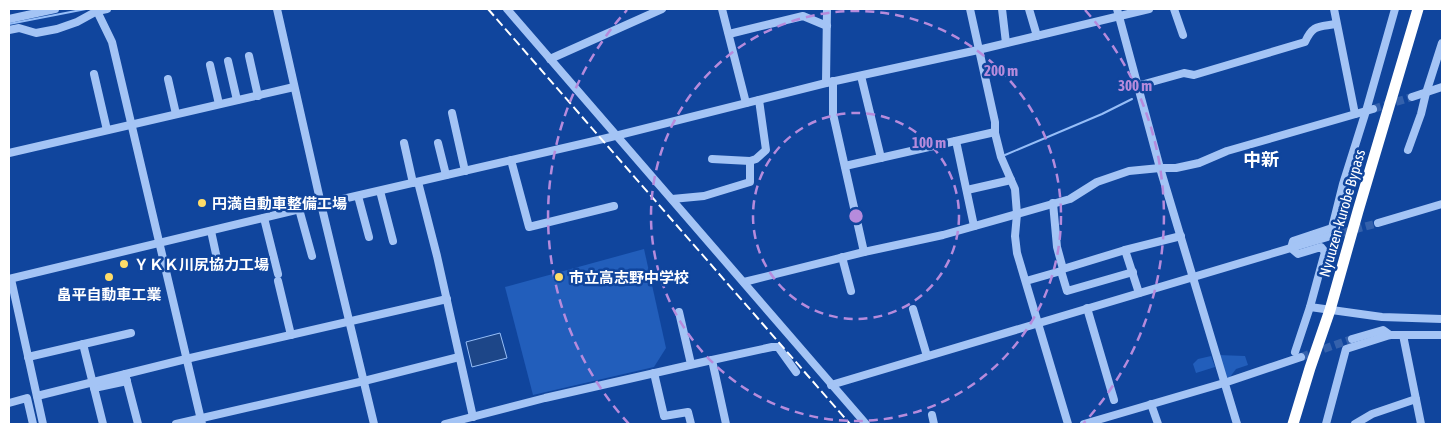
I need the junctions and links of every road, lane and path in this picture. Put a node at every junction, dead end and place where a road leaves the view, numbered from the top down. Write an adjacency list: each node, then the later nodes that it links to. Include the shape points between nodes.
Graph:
1 (54, 9): 18 (street)
2 (107, 9): 16 (street)
3 (277, 9): 37 (street)
4 (507, 9): 29 (street)
5 (662, 9): 29 (street)
6 (722, 9): 22 (street)
7 (827, 9): 20 (street)
8 (970, 9): 27 (street)
9 (1002, 9): 25 (street)
10 (1029, 9): 24 (street)
11 (1149, 9): 17 (street)
12 (1174, 9): 23 (street)
13 (1334, 9): 19 (street)
14 (1394, 9): 46 (street)
15 (1418, 9): 106 (highway, Nyuuzen-kurobe Bypass)
16 (97, 10): 21 (street, via 58,29 36,33 19,28); 50 (street, via 112,42)
17 (1118, 12): 24 (street); 36 (street)
18 (9, 19)
19 (1336, 24): 36 (street, via 1310,31 1305,42 1194,76 1184,73); 49 (street)
20 (827, 26): 22 (street, via 803,16); 35 (street)
21 (9, 30)
22 (729, 34): 44 (street)
23 (1183, 35)
24 (1037, 36): 25 (street)
25 (1006, 43): 27 (street)
26 (1442, 43): 39 (street)
27 (978, 50): 33 (street); 52 (street)
28 (249, 56): 40 (street)
29 (550, 59): 53 (street)
30 (228, 61): 42 (street)
31 (210, 65): 45 (street)
32 (94, 74): 51 (street)
33 (861, 76): 35 (street); 59 (street)
34 (168, 79): 48 (street)
35 (830, 82): 43 (street); 63 (street, via 833,114)
36 (1137, 86): 64 (street)
37 (294, 87): 40 (street); 74 (street)
38 (1442, 87): 39 (street)
39 (1426, 92): 41 (street); 57 (street)
40 (258, 96): 42 (street)
41 (1412, 97)
42 (237, 100): 45 (street)
43 (759, 100): 44 (street); 62 (street, via 766,150)
44 (746, 103): 53 (street)
45 (219, 104): 48 (street)
46 (1370, 110): 49 (street); 88 (street, via 1343,184 1332,228 1293,241)
47 (452, 113): 65 (street)
48 (176, 114): 50 (street)
49 (1355, 114): 64 (street, via 1227,151 1199,163)
50 (132, 124): 51 (street); 87 (street)
51 (107, 130): 58 (street)
52 (995, 132): 54 (street); 67 (street)
53 (616, 135): 61 (street); 72 (street)
54 (956, 141): 59 (street); 69 (street)
55 (438, 142): 66 (street)
56 (404, 143): 68 (street)
57 (1408, 150)
58 (9, 153)
59 (881, 158): 63 (street)
60 (712, 159): 62 (street)
61 (511, 160): 65 (street); 76 (street, via 529,227)
62 (750, 161): 72 (street, via 750,182 704,196)
63 (845, 166): 90 (street)
64 (1160, 168): 73 (street, via 1130,171 1097,182 1070,199); 83 (street)
65 (465, 171): 66 (street)
66 (446, 175): 68 (street)
67 (1011, 180): 69 (street); 78 (street)
68 (416, 182): 70 (street); 102 (street)
69 (966, 190): 81 (street)
70 (380, 191): 71 (street); 86 (street)
71 (358, 196): 74 (street); 85 (street)
72 (672, 199): 99 (street)
73 (1053, 202): 78 (street); 94 (street)
74 (321, 204): 77 (street); 109 (street)
75 (1442, 204): 80 (street)
76 (614, 206)
77 (299, 210): 79 (street); 91 (street)
78 (1017, 214): 81 (street); 98 (street, via 1017,253)
79 (264, 218): 82 (street); 112 (street)
80 (1378, 223)
81 (974, 226): 90 (street)
82 (211, 231): 87 (street); 93 (street)
83 (1181, 236): 89 (street); 96 (street)
84 (1332, 236): 88 (street)
85 (369, 237)
86 (393, 241)
87 (160, 243): 97 (street); 121 (street)
88 (1291, 248): 96 (street); 103 (street, via 1298,254 1321,247 1325,252)
89 (1125, 250): 94 (street); 95 (street)
90 (864, 252): 92 (street)
91 (312, 256)
92 (842, 257): 99 (street); 100 (street)
93 (219, 268)
94 (1062, 270): 95 (street, via 1067,291); 98 (street)
95 (1133, 272): 101 (street)
96 (1193, 277): 101 (street); 128 (street)
97 (10, 279): 119 (street)
98 (1026, 281): 110 (street)
99 (744, 282): 130 (street)
100 (851, 291)
101 (1139, 293): 104 (street)
102 (447, 299): 109 (street); 120 (street)
103 (1310, 307): 106 (street); 128 (street, via 1298,355)
104 (1087, 308): 110 (street); 133 (street)
105 (913, 309): 118 (street)
106 (1330, 310): 108 (street, via 1382,317); 155 (highway, Nyuuzen-kurobe Bypass)
107 (679, 312): 123 (street)
108 (1442, 319)
109 (349, 322): 112 (street); 127 (street)
110 (1038, 323): 118 (street); 151 (street)
111 (132, 333): 117 (street)
112 (291, 335): 121 (street)
113 (1390, 335): 114 (street); 116 (street, via 1382,330); 156 (street, via 1346,349)
114 (1403, 335): 115 (street); 132 (street)
115 (1442, 335)
116 (1352, 338)
117 (84, 344): 119 (street); 129 (street)
118 (927, 356): 130 (street)
119 (28, 357): 131 (street)
120 (459, 357): 127 (street); 137 (street)
121 (186, 359): 126 (street); 138 (street)
122 (712, 360): 123 (street); 124 (street, via 778,347); 148 (street)
123 (691, 364): 125 (street)
124 (796, 372)
125 (654, 373): 137 (street); 147 (street, via 664,416 688,412)
126 (126, 378): 129 (street); 143 (street)
127 (364, 381): 138 (street); 145 (street)
128 (1224, 383): 135 (street); 154 (street)
129 (94, 385): 131 (street); 142 (street)
130 (831, 385): 149 (street)
131 (37, 396): 141 (street)
132 (1416, 399): 157 (street, via 1372,414); 158 (street)
133 (1114, 400)
134 (9, 402): 140 (street, via 26,398)
135 (1151, 404): 139 (street); 153 (street)
136 (932, 415): 150 (street)
137 (473, 417): 146 (street)
138 (202, 421): 144 (street)
139 (1109, 421): 152 (street)
140 (33, 424)
141 (43, 424)
142 (103, 424)
143 (138, 424)
144 (176, 424)
145 (374, 424)
146 (445, 424)
147 (691, 424)
148 (726, 424)
149 (866, 424)
150 (934, 424)
151 (1068, 424)
152 (1084, 424)
153 (1158, 424)
154 (1236, 424)
155 (1293, 424)
156 (1326, 424)
157 (1355, 424)
158 (1421, 424)

